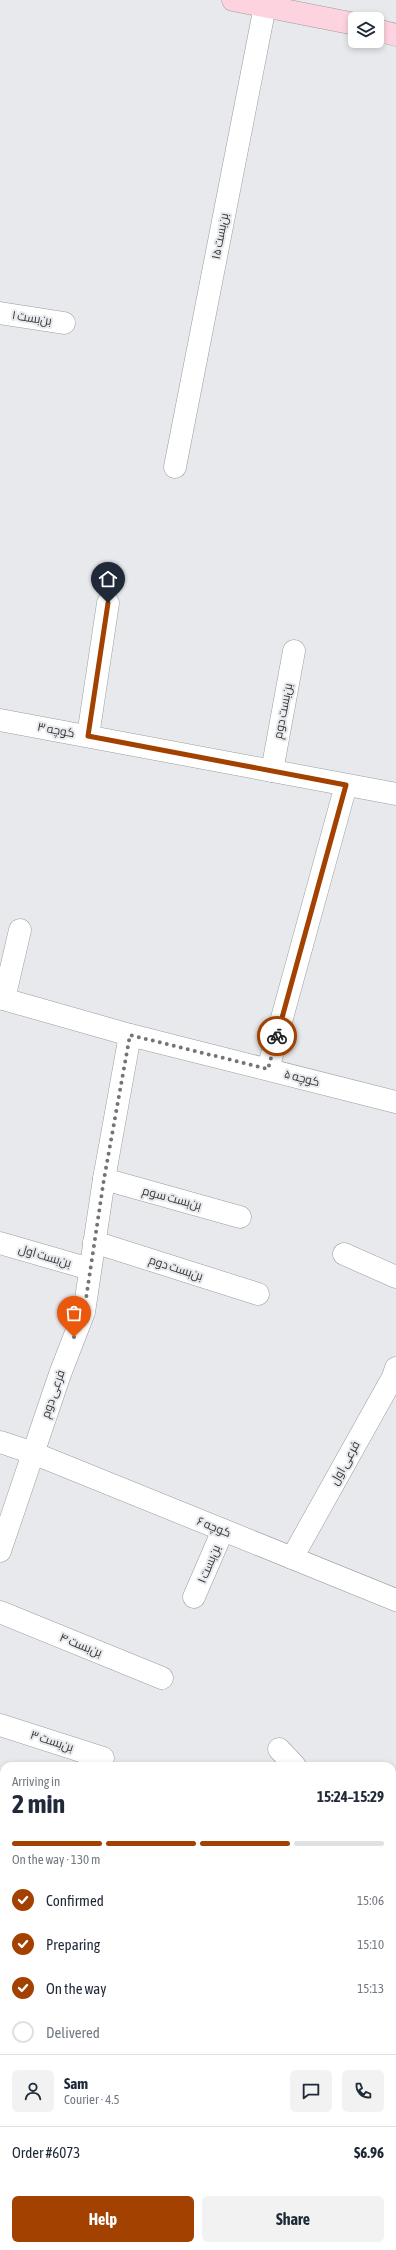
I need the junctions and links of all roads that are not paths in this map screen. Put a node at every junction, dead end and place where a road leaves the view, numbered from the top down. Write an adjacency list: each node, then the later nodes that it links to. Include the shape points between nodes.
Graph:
1 (233, 0): 2 (main road)
2 (265, 6): 3 (main road); 8 (street, بن‌بست ۱۵)
3 (348, 23)
4 (384, 32): 5 (main road)
5 (396, 35)
6 (0, 313): 7 (street, بن‌بست ۱)
7 (64, 323)
8 (175, 467)
9 (108, 603): 12 (street)
10 (294, 652): 13 (street, بن‌بست دوم)
11 (0, 720): 12 (street, کوچه ۳)
12 (88, 736): 13 (street, کوچه ۳)
13 (272, 771): 14 (street, کوچه ۳)
14 (346, 785): 15 (street, کوچه ۳); 19 (street)
15 (396, 794)
16 (20, 930): 17 (street)
17 (2, 999): 18 (street, کوچه ۵)
18 (130, 1035): 19 (street, کوچه ۵); 21 (street)
19 (268, 1069): 20 (street, کوچه ۵)
20 (396, 1102)
21 (104, 1179): 22 (street, بن‌بست سوم); 23 (street)
22 (240, 1217)
23 (94, 1242): 26 (street, فرعی دوم); 28 (street, بن‌بست دوم)
24 (0, 1243): 26 (street, بن‌بست اول)
25 (344, 1254): 27 (street)
26 (90, 1269): 31 (street, فرعی دوم, via 84,1312)
27 (396, 1277)
28 (258, 1294)
29 (396, 1368): 34 (street, فرعی اول, via 394,1377)
30 (0, 1442): 31 (street, کوچه ۶)
31 (33, 1453): 32 (street, کوچه ۶); 33 (street, فرعی دوم)
32 (223, 1530): 34 (street, کوچه ۶); 35 (street, بن‌بست ۱)
33 (0, 1551)
34 (292, 1558): 36 (street, کوچه ۶)
35 (194, 1598)
36 (396, 1600)
37 (0, 1612): 38 (street, بن‌بست ۴)
38 (162, 1678)
39 (0, 1725): 41 (street, بن‌بست ۳)
40 (279, 1749): 42 (street)
41 (103, 1758)
42 (291, 1762)

